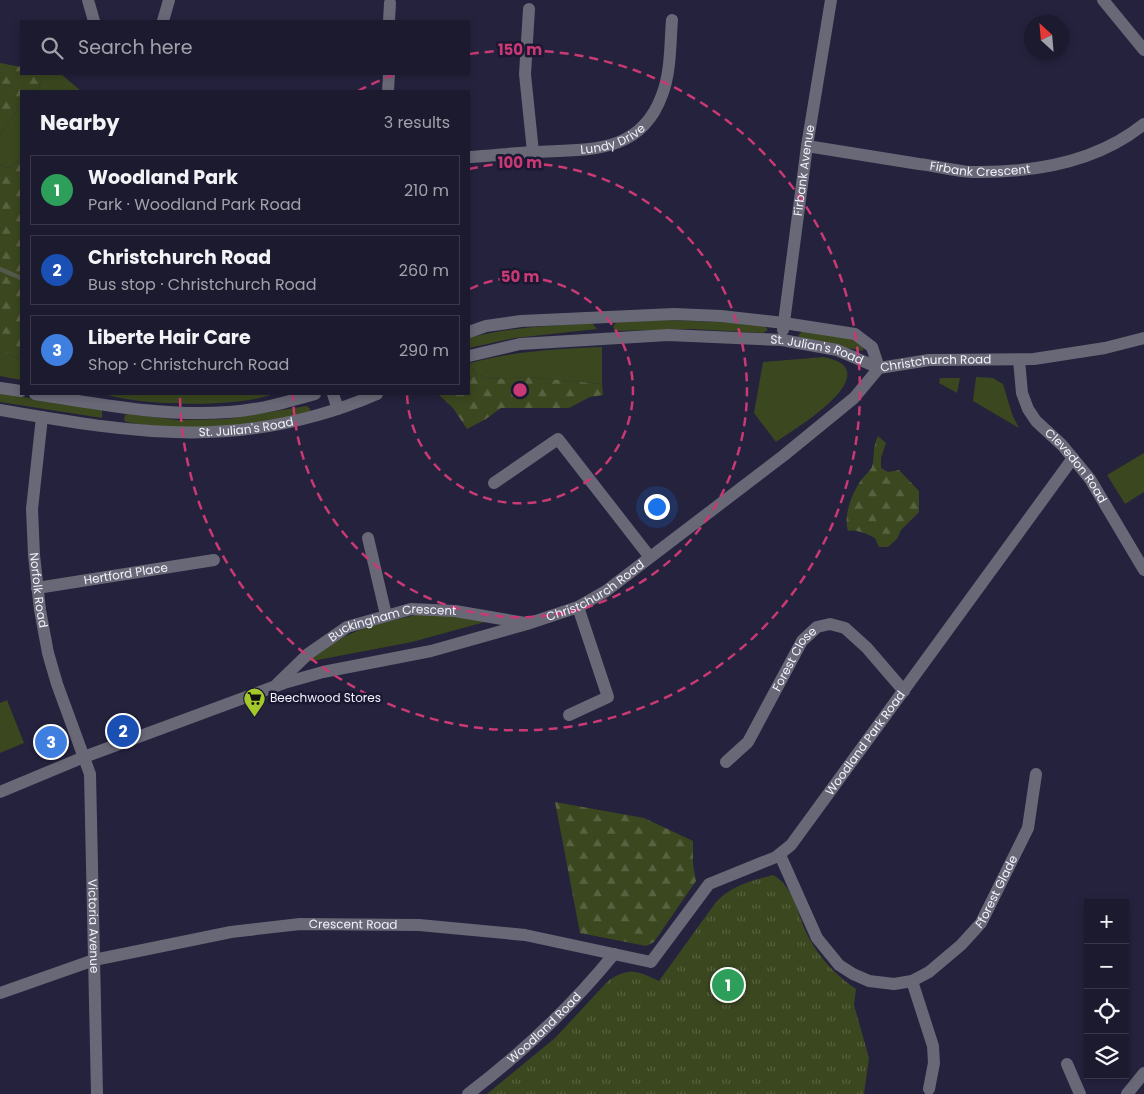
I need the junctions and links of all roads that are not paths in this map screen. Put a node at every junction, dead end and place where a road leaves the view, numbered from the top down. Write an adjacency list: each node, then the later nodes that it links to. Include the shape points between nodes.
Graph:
1 (88, 0): 7 (street)
2 (169, 0): 8 (street)
3 (831, 0): 15 (street, Firbank Avenue)
4 (1102, 0): 11 (street)
5 (390, 3): 9 (street)
6 (529, 9): 16 (street, via 525,74)
7 (94, 20)
8 (163, 20)
9 (390, 20)
10 (672, 20): 16 (street, Lundy Drive, via 663,95 642,127 610,147)
11 (1144, 50)
12 (388, 75): 13 (street)
13 (388, 90)
14 (1144, 124): 15 (street, Firbank Crescent, via 1124,140 1089,156 1057,164 1004,170 971,172)
15 (807, 146): 19 (street, Firbank Avenue)
16 (533, 152): 17 (street, Lundy Drive)
17 (470, 157)
18 (600, 317): 19 (street, St. Julian's Road, via 674,314); 20 (street, St. Julian's Road, via 521,321); 21 (street)
19 (784, 323): 23 (street, Firbank Avenue); 26 (street, St. Julian's Road, via 855,334 872,347)
20 (470, 332)
21 (602, 338): 23 (street, St. Julian's Road, via 668,335); 24 (street, St. Julian's Road, via 520,344)
22 (1144, 338): 25 (street, Christchurch Road, via 1105,348)
23 (782, 340): 26 (street, St. Julian's Road, via 837,350)
24 (470, 356)
25 (1019, 360): 26 (street, Christchurch Road, via 929,360); 38 (street, Clevedon Road, via 1022,394 1028,409)
26 (880, 368): 41 (street, Christchurch Road, via 854,398 783,456)
27 (0, 388): 28 (street)
28 (20, 391)
29 (41, 395): 33 (street, St. Julian's Road)
30 (311, 395): 33 (street, St. Julian's Road, via 257,409 228,412)
31 (333, 395): 34 (street)
32 (374, 395): 34 (street, St. Julian's Road)
33 (111, 406): 37 (street)
34 (338, 409): 37 (street, St. Julian's Road, via 289,424 231,432 178,433)
35 (0, 410): 36 (street, St. Julian's Road)
36 (42, 417): 37 (street, St. Julian's Road); 44 (street, Norfolk Road, via 32,508)
37 (109, 427)
38 (1073, 458): 43 (street, Clevedon Road, via 1104,500); 49 (street, Woodland Park Road)
39 (494, 483): 41 (street, via 558,440)
40 (368, 538): 46 (street)
41 (649, 556): 45 (street, Christchurch Road, via 600,595)
42 (214, 560): 44 (street, Hertford Place)
43 (1144, 570)
44 (37, 588): 51 (street, Norfolk Road, via 55,676)
45 (578, 607): 47 (street, Christchurch Road); 50 (street, via 608,697)
46 (386, 615): 47 (street, Buckingham Crescent, via 429,608); 48 (street, Buckingham Crescent, via 341,630 298,662)
47 (527, 624): 48 (street, Christchurch Road, via 431,651 322,672)
48 (276, 686): 51 (street, Christchurch Road)
49 (904, 691): 52 (street, Forest Close, via 845,628 830,624 817,627 802,640 751,736); 55 (street, Woodland Park Road, via 795,840)
50 (569, 715)
51 (84, 757): 54 (street, Christchurch Road); 57 (street, Victoria Avenue, via 90,778)
52 (726, 762)
53 (1036, 774): 58 (street, Fforest Glade, via 1028,828 981,922 968,939 929,972)
54 (0, 792)
55 (780, 855): 56 (street, Woodland Park Road, via 706,886 651,962); 58 (street, Fforest Glade, via 817,938 839,964 869,981 894,984)
56 (614, 954): 57 (street, Crescent Road, via 525,935 344,922 234,931); 64 (street, Woodland Road, via 544,1030)
57 (94, 960): 59 (street, Crescent Road); 63 (street, Victoria Avenue)
58 (912, 981): 62 (street, via 933,1046 934,1063)
59 (0, 994)
60 (1066, 1064): 65 (street)
61 (1144, 1073): 66 (street)
62 (928, 1089)
63 (97, 1094)
64 (468, 1094)
65 (1080, 1094)
66 (1127, 1094)

